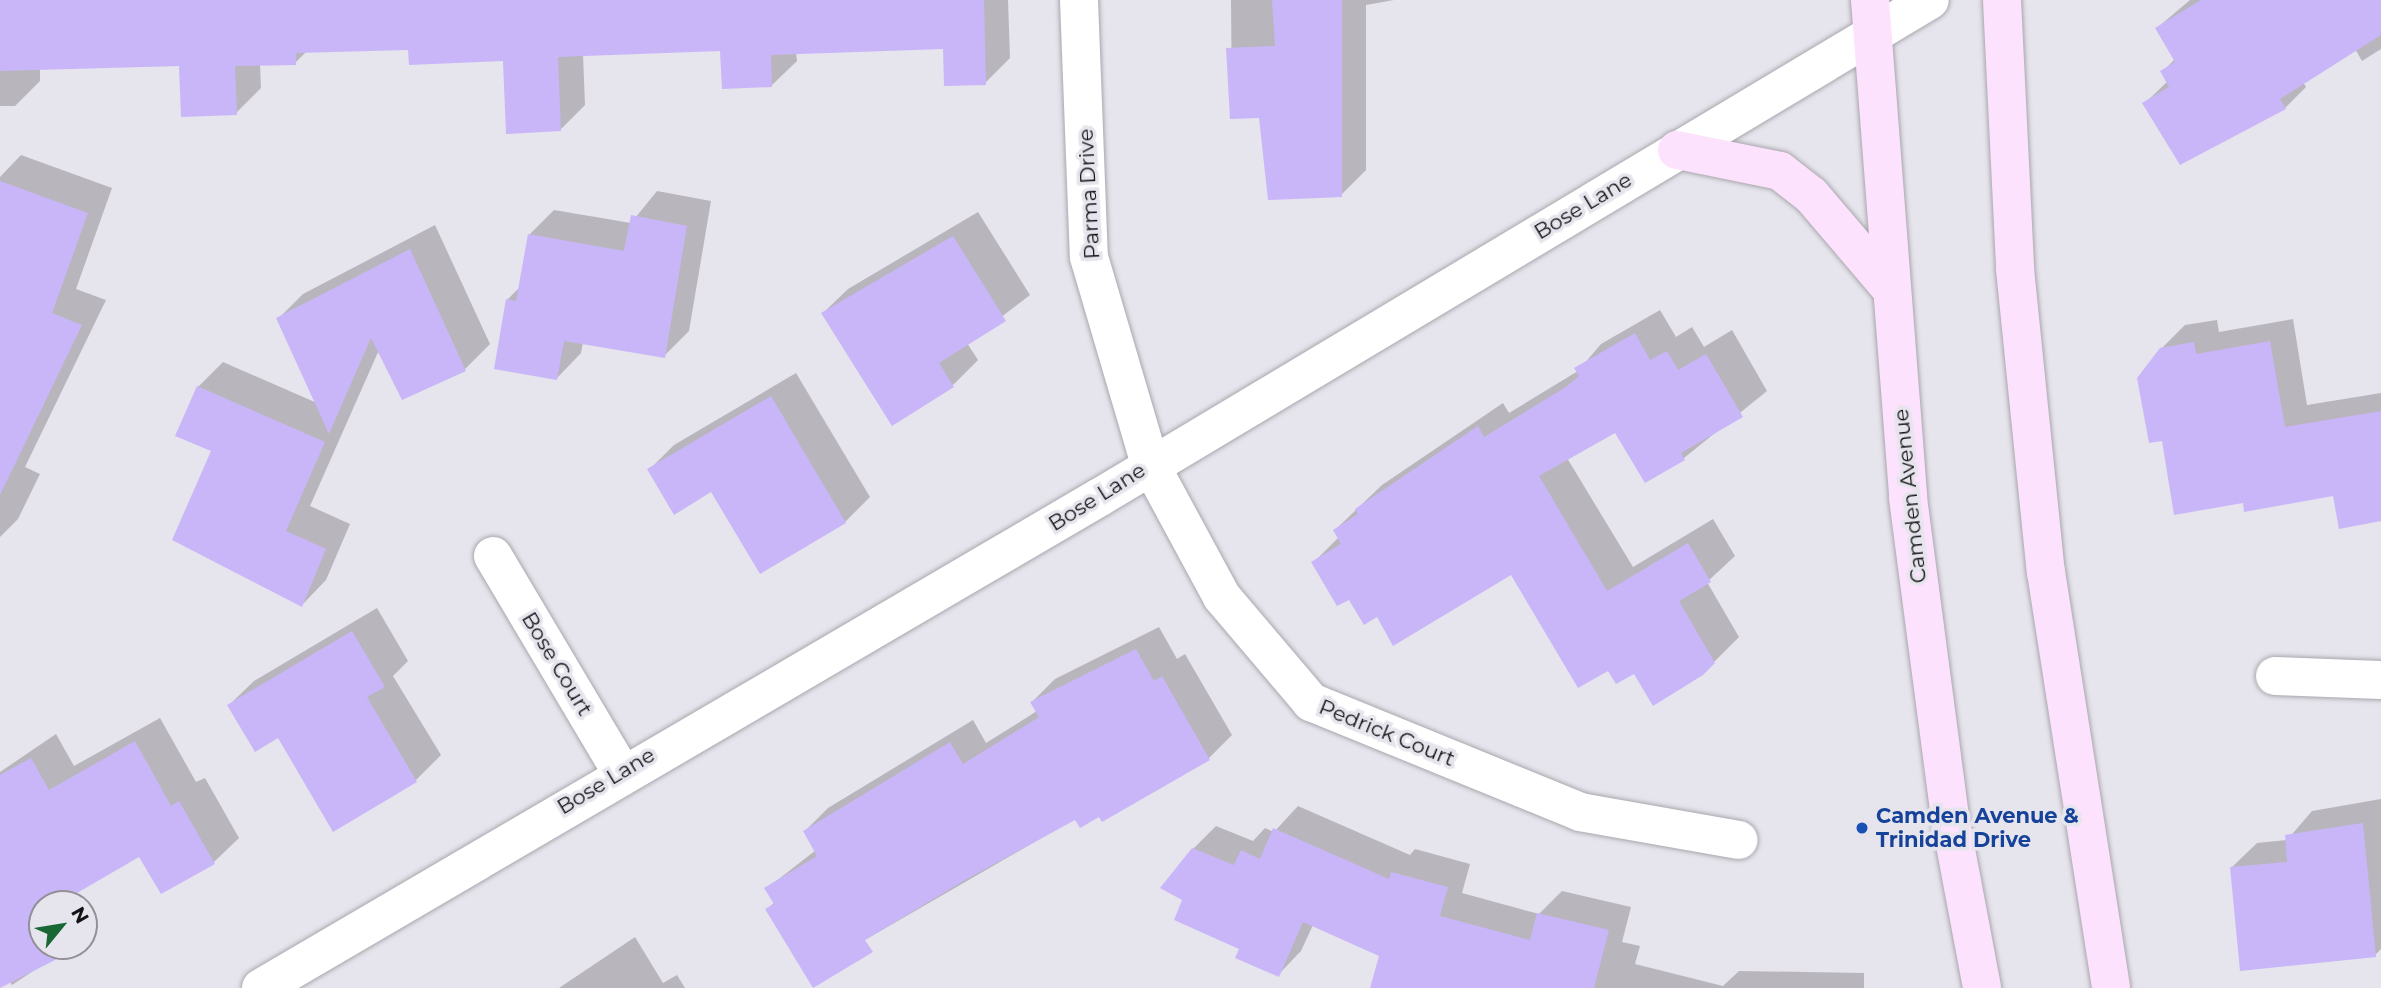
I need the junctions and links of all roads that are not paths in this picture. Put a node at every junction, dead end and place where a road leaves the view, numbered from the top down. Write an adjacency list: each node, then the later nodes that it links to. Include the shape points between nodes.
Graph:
1 (1079, 0): 7 (street, Parma Drive, via 1089,257)
2 (1930, 0): 4 (street, Bose Lane)
3 (2002, 0): 15 (main road, via 2015,269 2046,572)
4 (1870, 16): 5 (street, Bose Lane); 6 (main road, Camden Avenue)
5 (1677, 150): 6 (main road, via 1780,171 1811,195); 7 (street, Bose Lane)
6 (1891, 289): 14 (main road, Camden Avenue, via 1908,498 1950,818)
7 (1150, 464): 11 (street, Bose Lane); 12 (street, Pedrick Court, via 1223,597 1311,702 1580,812)
8 (493, 556): 11 (street, Bose Court)
9 (2275, 676): 10 (street)
10 (2381, 680)
11 (621, 772): 13 (street, Bose Lane)
12 (1739, 840)
13 (261, 988)
14 (1982, 988)
15 (2111, 988)

